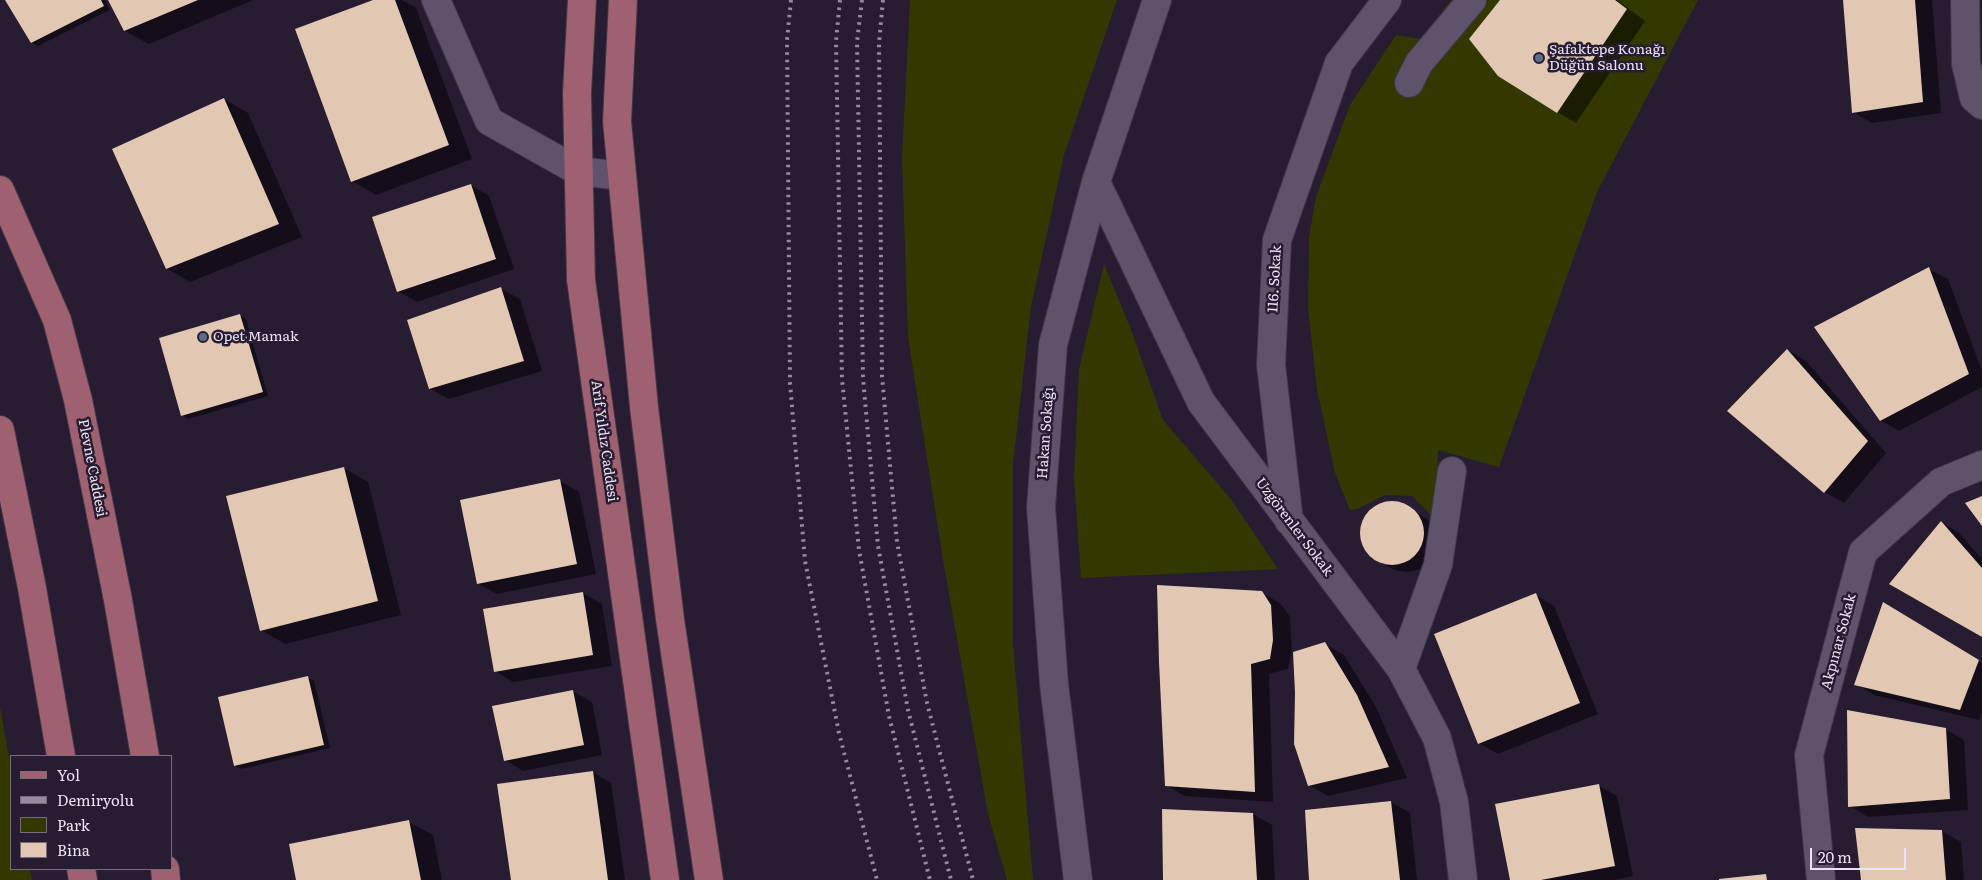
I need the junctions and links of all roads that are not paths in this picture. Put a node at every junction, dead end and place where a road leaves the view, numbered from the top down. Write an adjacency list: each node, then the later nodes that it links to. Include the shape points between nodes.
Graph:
1 (436, 0): 10 (street, via 489,121)
2 (582, 0): 10 (main road, Arif Yıldız Caddesi, via 576,93)
3 (623, 0): 11 (main road, via 617,121)
4 (1157, 0): 12 (street, Hakan Sokağı)
5 (1387, 0): 17 (street, 116. Sokak, via 1339,62 1277,240 1271,365)
6 (1472, 0): 8 (street, via 1419,63)
7 (1965, 0): 9 (street, via 1966,64 1974,98)
8 (1409, 83)
9 (1982, 105)
10 (578, 171): 11 (street); 21 (main road, Arif Yıldız Caddesi, via 581,280)
11 (622, 176): 22 (main road, via 644,407 669,610)
12 (1096, 182): 17 (street, Uzgörenler Sokak, via 1200,402); 23 (street, Hakan Sokağı, via 1053,345 1041,507 1054,684)
13 (0, 190): 20 (main road, Plevne Caddesi, via 57,320 78,400)
14 (0, 430): 19 (main road)
15 (1982, 465): 25 (street, Akpınar Sokak, via 1941,482 1863,552 1809,754)
16 (1452, 470): 18 (street, via 1438,565)
17 (1290, 523): 18 (street, Uzgörenler Sokak)
18 (1402, 670): 24 (street, Uzgörenler Sokak, via 1437,738 1454,802)
19 (61, 755)
20 (145, 755)
21 (665, 880)
22 (709, 880)
23 (1078, 880)
24 (1463, 880)
25 (1821, 880)

